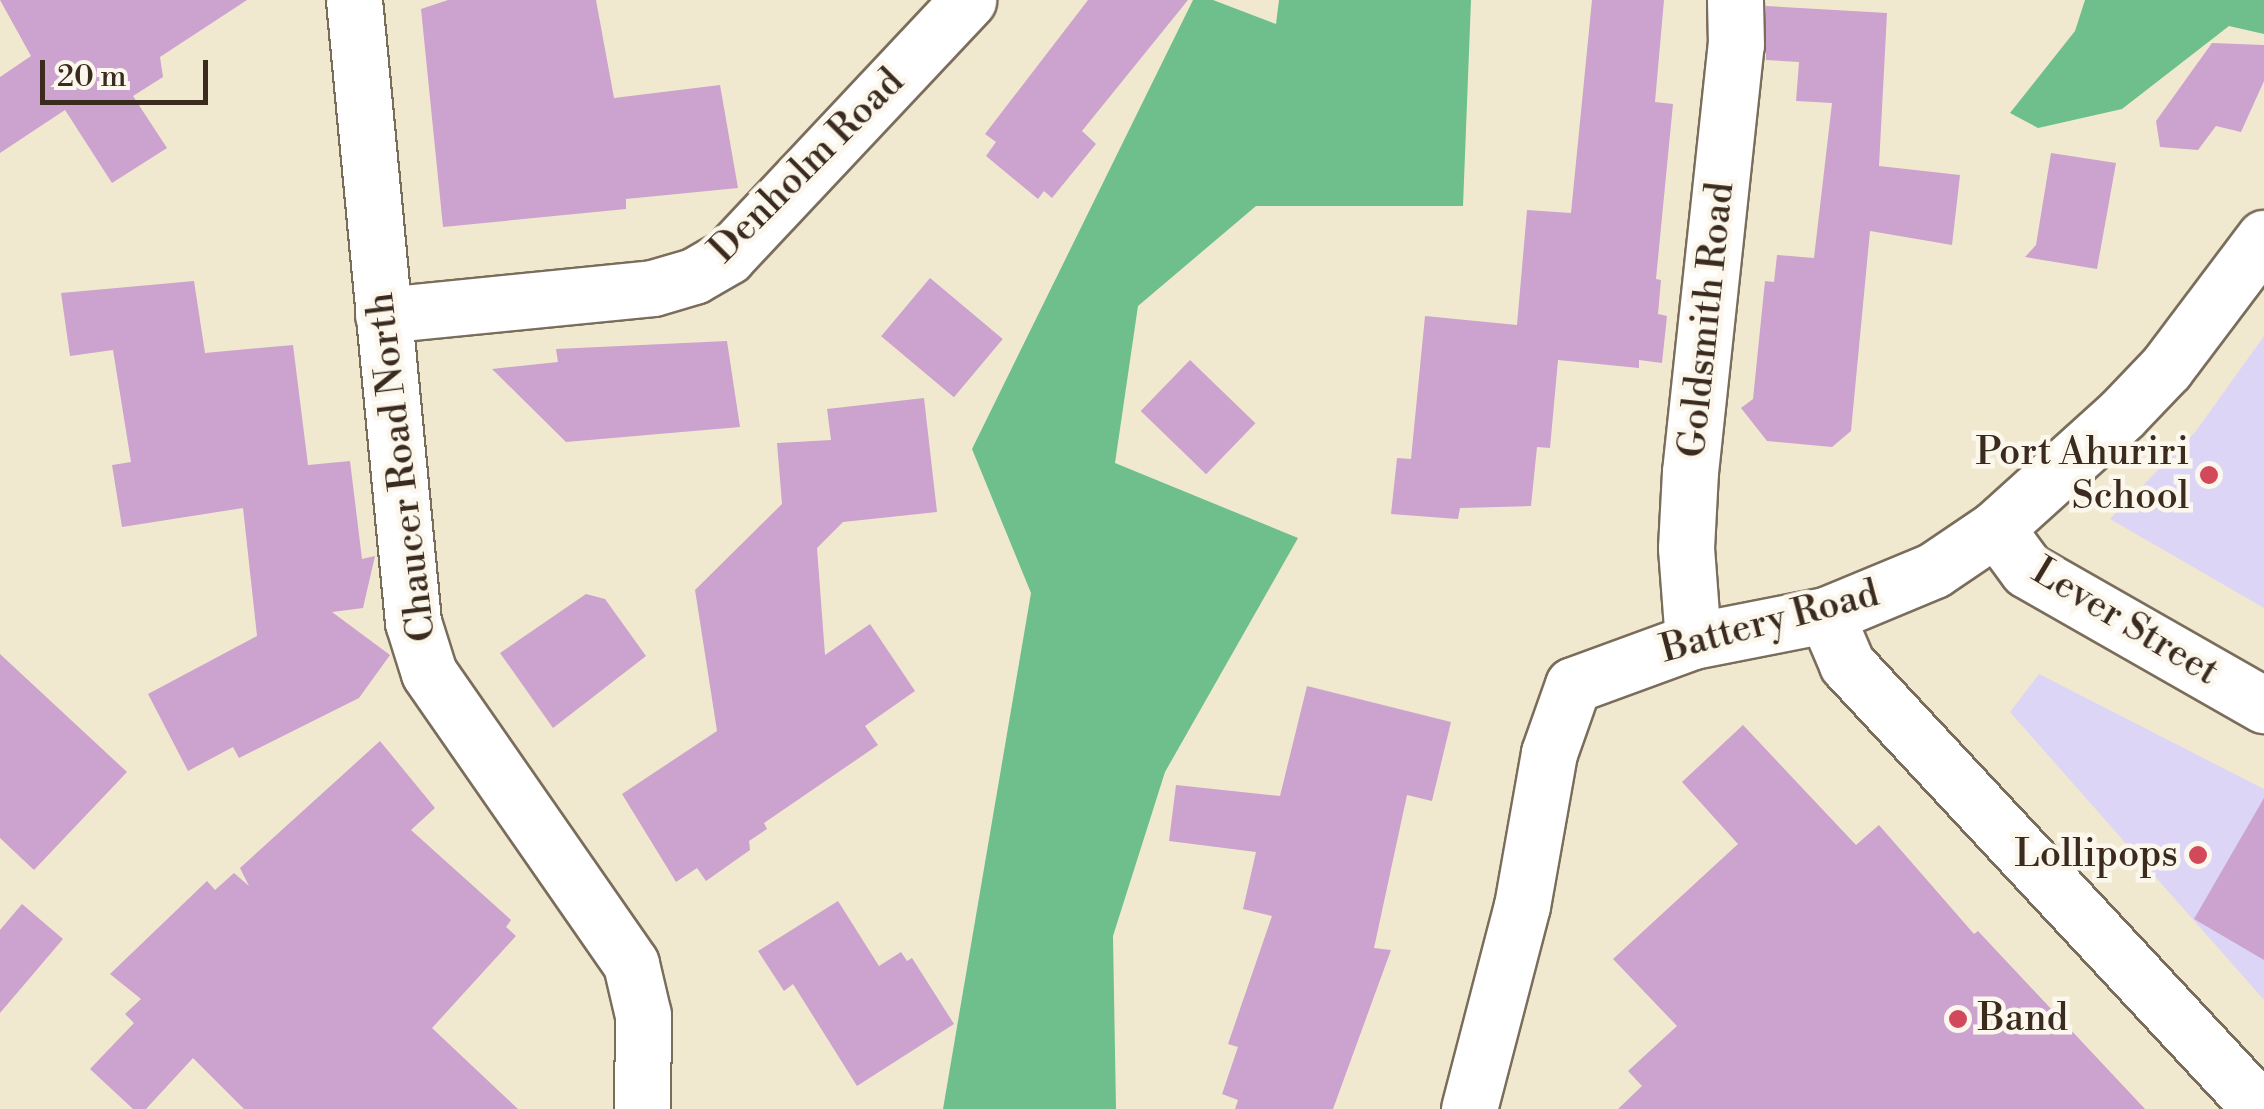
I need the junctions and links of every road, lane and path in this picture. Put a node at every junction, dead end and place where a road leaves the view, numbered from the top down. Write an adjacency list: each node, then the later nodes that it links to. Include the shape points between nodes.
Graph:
1 (354, 0): 5 (street, Chaucer Road North)
2 (968, 0): 5 (street, Denholm Road, via 728,256 694,276 653,288)
3 (1735, 0): 8 (street, Goldsmith Road, via 1736,45 1690,472 1686,548)
4 (2264, 238): 6 (street, Battery Road, via 2166,368)
5 (383, 315): 10 (street, Chaucer Road North, via 413,622 429,674 631,964 644,1015)
6 (1996, 528): 7 (street, Battery Road, via 1934,570); 9 (street, Lever Street, via 2028,570)
7 (1826, 615): 8 (street, Battery Road); 12 (street, via 1847,664)
8 (1693, 641): 11 (street, Battery Road, via 1573,686 1549,753 1522,906)
9 (2264, 705)
10 (642, 1109)
11 (1469, 1109)
12 (2261, 1109)

